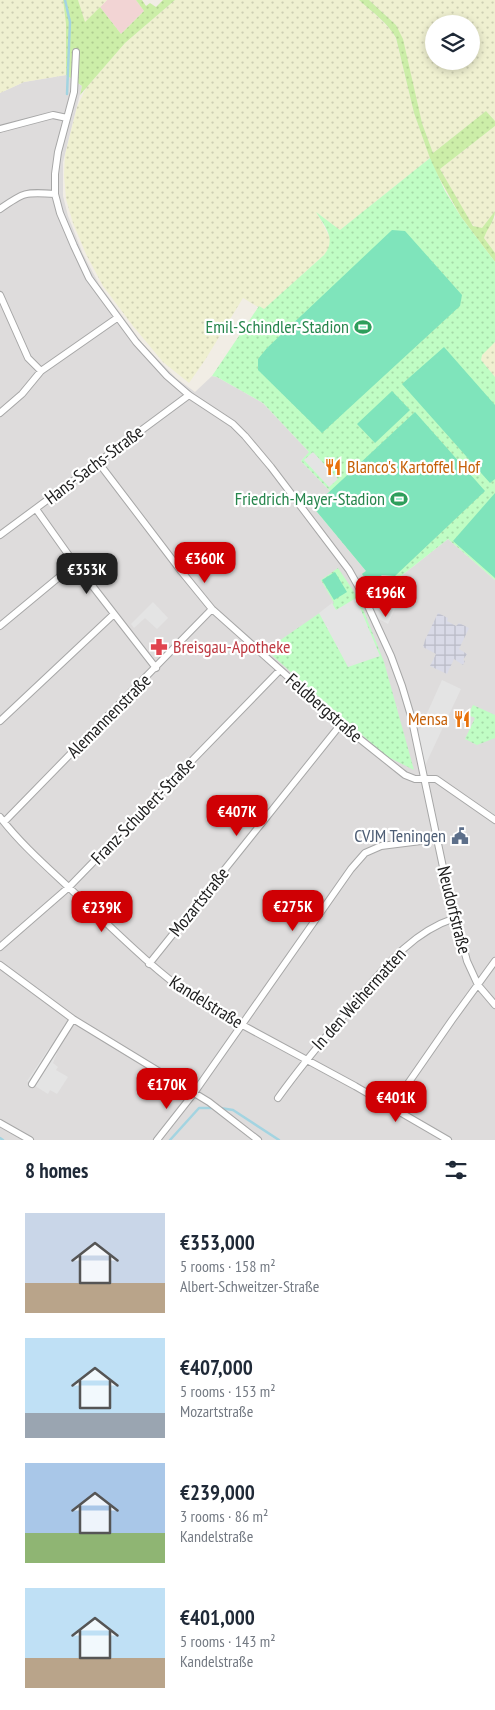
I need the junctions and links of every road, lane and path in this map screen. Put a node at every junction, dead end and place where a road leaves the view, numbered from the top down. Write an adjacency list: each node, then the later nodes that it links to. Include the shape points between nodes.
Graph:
1 (76, 52): 2 (street, Neudorfstraße, via 74,92)
2 (67, 118): 3 (street, via 53,115); 4 (street, Neudorfstraße, via 58,152)
3 (0, 129)
4 (55, 194): 5 (street, via 21,194); 7 (street, Neudorfstraße, via 89,278)
5 (0, 209)
6 (0, 295): 8 (street, via 28,358)
7 (117, 318): 8 (street); 9 (street, Neudorfstraße, via 167,376)
8 (41, 371): 10 (street)
9 (189, 396): 11 (street, Hans-Sachs-Straße); 22 (street, Neudorfstraße, via 233,424 245,436 349,570 382,634 402,686)
10 (0, 413)
11 (98, 462): 12 (street, Hans-Sachs-Straße); 15 (street, Feldbergstraße)
12 (36, 509): 13 (street, Hans-Sachs-Straße); 14 (street)
13 (0, 535)
14 (76, 563): 16 (street); 17 (street)
15 (212, 609): 18 (street, Alemannenstraße); 19 (street, Feldbergstraße)
16 (114, 614): 18 (street); 20 (street)
17 (0, 626)
18 (156, 668): 23 (street, Alemannenstraße)
19 (280, 670): 21 (street, Feldbergstraße); 26 (street, Franz-Schubert-Straße)
20 (0, 721)
21 (341, 724): 22 (street, Feldbergstraße, via 405,776); 30 (street, Mozartstraße)
22 (424, 778): 24 (street, Feldbergstraße, via 442,782); 25 (street, Neudorfstraße)
23 (2, 819): 26 (street, Kandelstraße, via 22,843)
24 (495, 820)
25 (437, 839): 27 (street, Neudorfstraße); 35 (street, via 380,846 365,853)
26 (69, 887): 28 (street, Franz-Schubert-Straße); 30 (street, Kandelstraße)
27 (455, 918): 32 (street, Neudorfstraße); 36 (street, In den Weihermatten, via 422,933 397,954)
28 (0, 947)
29 (495, 961): 32 (street)
30 (150, 964): 35 (street, Kandelstraße, via 198,1001)
31 (0, 965): 34 (street)
32 (478, 985): 33 (street, Neudorfstraße); 40 (street)
33 (495, 1005)
34 (73, 1020): 37 (street); 38 (street)
35 (241, 1024): 36 (street, Kandelstraße); 38 (street)
36 (305, 1059): 39 (street, In den Weihermatten); 40 (street, Kandelstraße)
37 (32, 1084)
38 (194, 1093): 43 (street); 44 (street)
39 (278, 1098)
40 (391, 1108): 45 (street, Kandelstraße)
41 (1, 1126): 42 (street)
42 (30, 1140)
43 (156, 1140)
44 (258, 1140)
45 (448, 1140)

